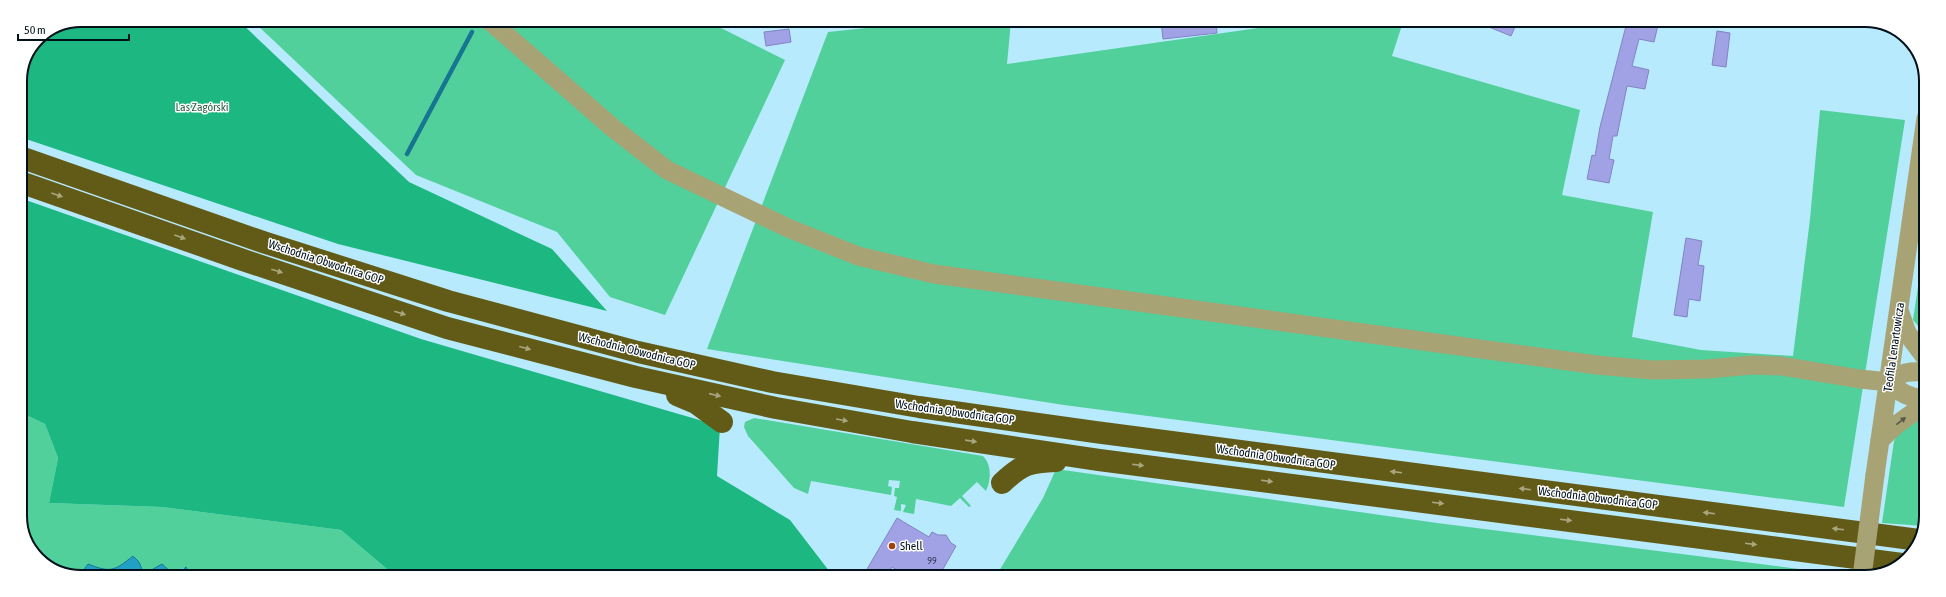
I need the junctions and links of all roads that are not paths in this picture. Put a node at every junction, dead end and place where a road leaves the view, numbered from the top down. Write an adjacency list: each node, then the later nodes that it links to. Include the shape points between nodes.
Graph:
1 (497, 27): 9 (street, via 613,128 667,170 781,225 858,256 934,274 1597,365 1652,370 1781,366)
2 (27, 159): 16 (highway, Wschodnia Obwodnica GOP, one-way to 2, via 1095,432 920,407 772,382 638,352 448,301 263,242)
3 (1919, 168): 5 (street, Teofila Lenartowicza)
4 (27, 184): 8 (highway, Wschodnia Obwodnica GOP, one-way to 8, via 447,328)
5 (1899, 310): 6 (street, via 1907,333); 9 (street, Teofila Lenartowicza)
6 (1919, 349)
7 (1919, 372): 9 (street, via 1904,373)
8 (636, 377): 12 (highway, via 696,403); 14 (highway, Wschodnia Obwodnica GOP, one-way to 14, via 784,410)
9 (1889, 382): 10 (street, via 1896,390 1911,398); 13 (street, Teofila Lenartowicza)
10 (1919, 399)
11 (1919, 409): 13 (street, one-way to 11)
12 (722, 422)
13 (1880, 440): 18 (street, Teofila Lenartowicza, bridge)
14 (1100, 460): 15 (highway, via 1028,464 1016,470); 17 (highway, Wschodnia Obwodnica GOP, one-way to 17)
15 (1002, 483)
16 (1913, 539)
17 (1892, 563)
18 (1863, 570)

